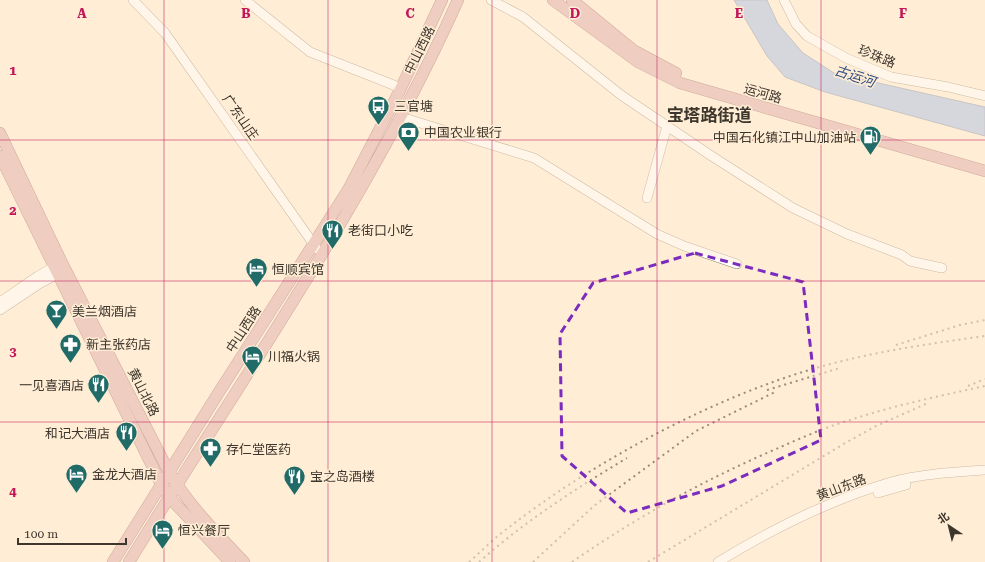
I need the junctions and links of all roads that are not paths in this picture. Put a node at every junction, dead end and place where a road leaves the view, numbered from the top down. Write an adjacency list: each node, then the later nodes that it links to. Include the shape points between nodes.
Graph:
1 (133, 0): 18 (street, 广东山庄, via 165,33)
2 (245, 0): 9 (street, via 310,52)
3 (442, 0): 9 (main road, 中山西路)
4 (458, 0): 11 (main road, 中山西路)
5 (491, 0): 12 (street, via 523,16 621,95)
6 (554, 0): 16 (main road, 运河路, via 638,62 680,83)
7 (572, 0): 15 (main road, 运河路, via 633,50 686,78)
8 (784, 0): 10 (street, 珍珠路, via 796,24 807,36 846,58 891,77)
9 (402, 88): 18 (main road, 中山西路, via 348,190)
10 (985, 96)
11 (401, 117): 19 (main road, 中山西路); 20 (street, via 534,158 657,234)
12 (667, 126): 17 (street); 22 (street, via 792,208 847,234 902,255 910,261)
13 (0, 133): 21 (main road, 黄山北路)
14 (0, 156): 21 (main road, 黄山北路)
15 (985, 164)
16 (985, 171)
17 (647, 198)
18 (314, 245): 19 (street, 广东山庄); 26 (main road, 中山西路)
19 (322, 254): 29 (main road, 中山西路)
20 (737, 264)
21 (60, 268): 23 (street, via 38,276); 24 (street); 26 (main road, 黄山北路); 28 (main road, 黄山北路)
22 (942, 268)
23 (0, 302)
24 (0, 310)
25 (985, 470): 35 (street, 黄山东路, via 951,472 893,481 795,520)
26 (169, 472): 28 (main road, 中山西路); 29 (main road, 黄山北路)
27 (985, 475): 36 (street, 黄山东路, via 896,487 849,502 771,538)
28 (161, 484): 30 (main road, 黄山北路); 31 (main road, 中山西路)
29 (177, 485): 30 (main road, 中山西路); 34 (main road, 黄山北路)
30 (169, 497): 32 (main road, 中山西路); 33 (main road, 黄山北路)
31 (113, 562)
32 (128, 562)
33 (230, 562)
34 (244, 562)
35 (718, 562)
36 (728, 562)

